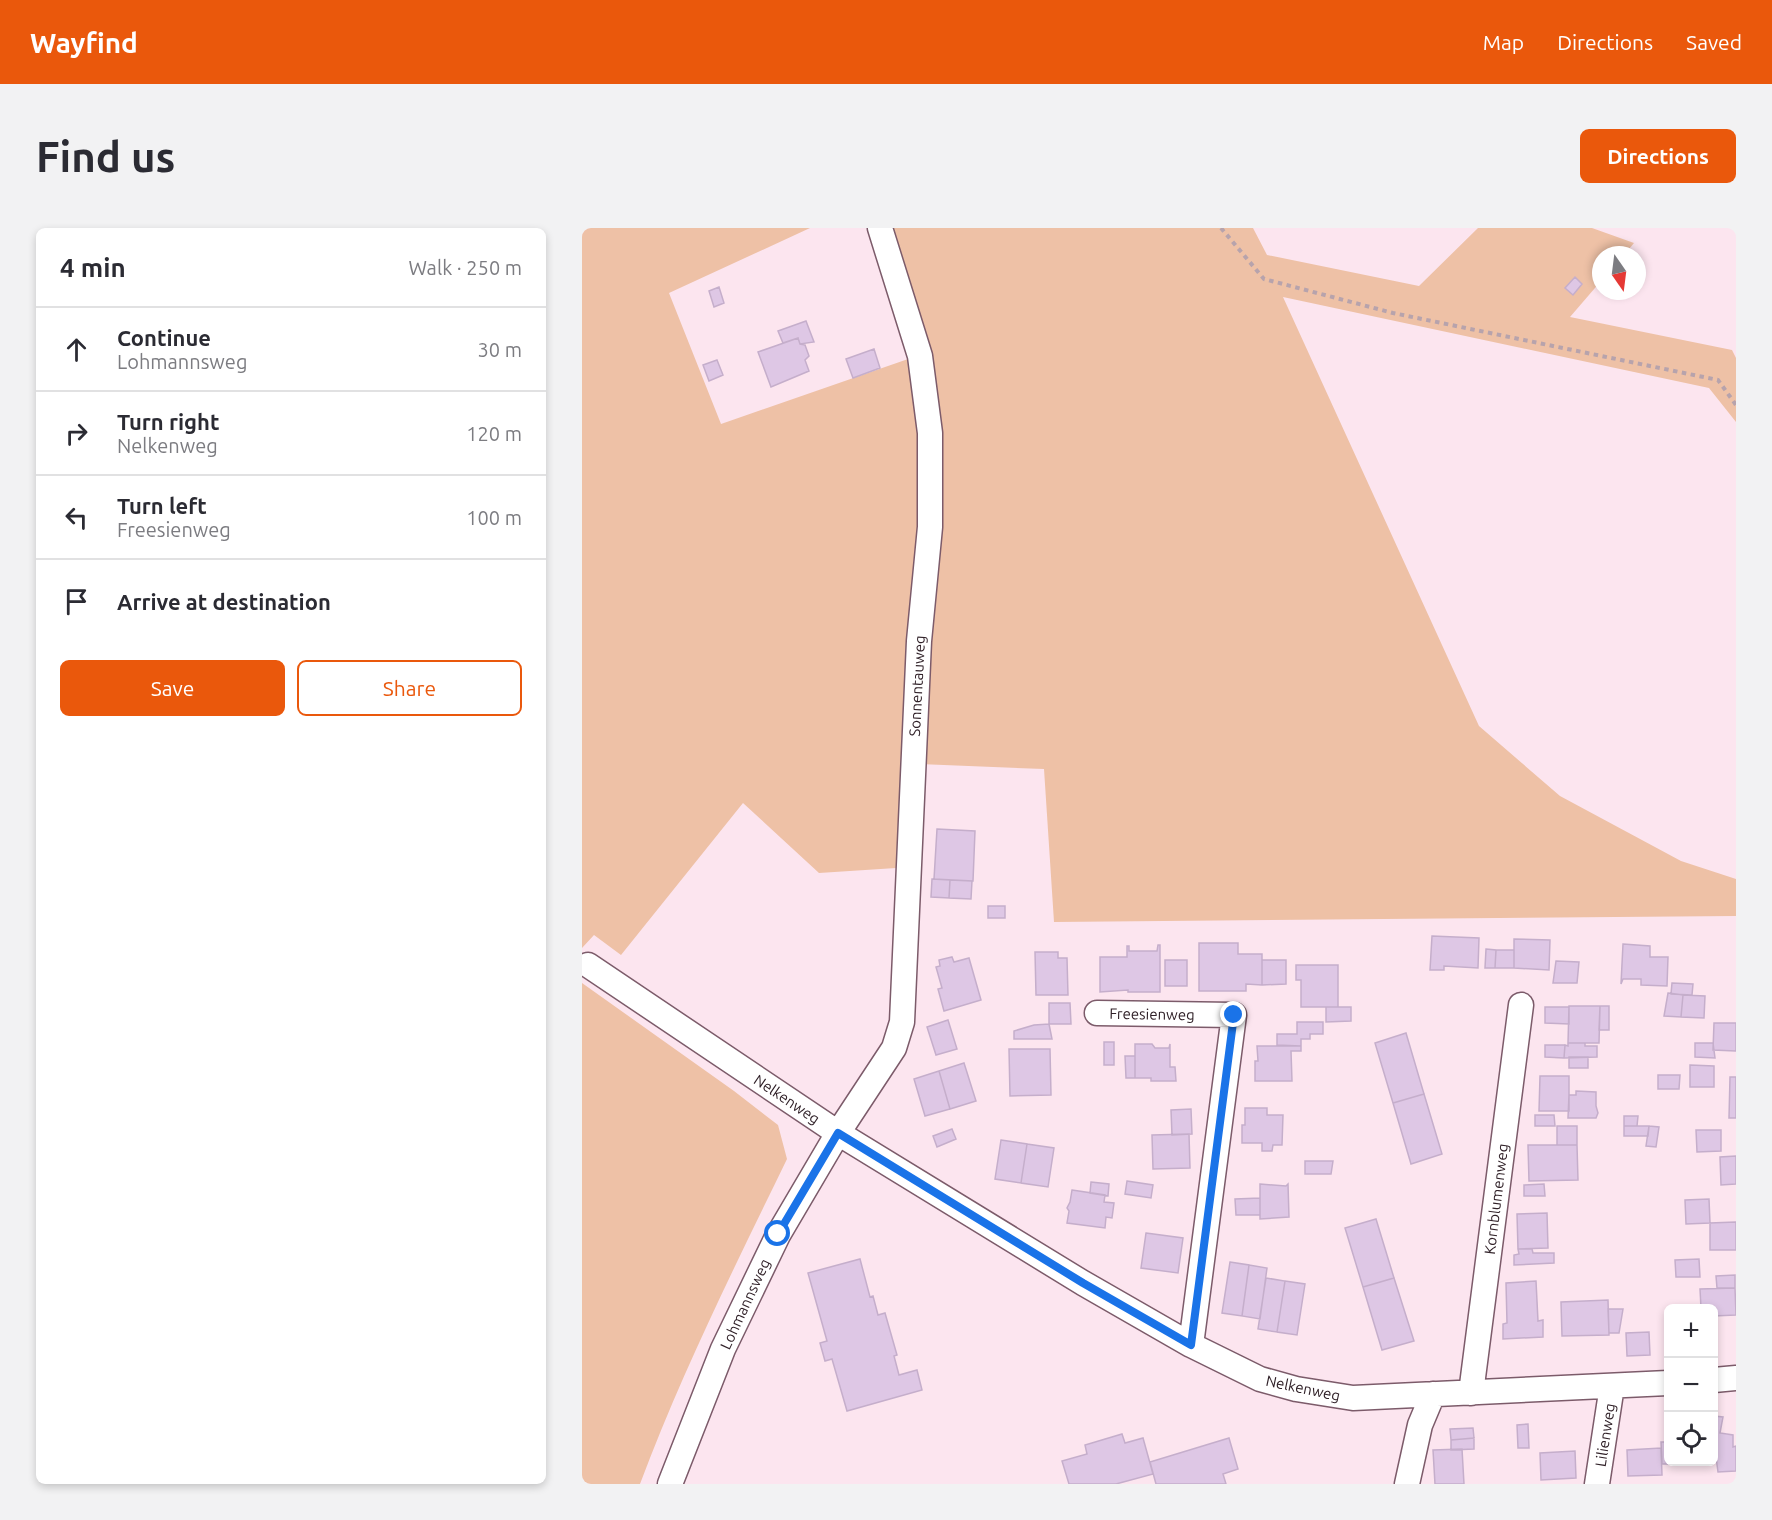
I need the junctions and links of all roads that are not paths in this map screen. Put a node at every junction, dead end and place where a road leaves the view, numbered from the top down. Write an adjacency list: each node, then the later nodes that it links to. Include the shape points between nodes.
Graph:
1 (880, 228): 5 (street, Sonnentauweg, via 920,356 930,433 930,527 919,640 902,1022 894,1048)
2 (588, 965): 5 (street, Nelkenweg)
3 (1521, 1005): 11 (street, Kornblumenweg)
4 (1097, 1013): 6 (street, Freesienweg, via 1234,1015)
5 (838, 1133): 6 (street, Nelkenweg); 13 (street, Lohmannsweg, via 778,1234 723,1349)
6 (1191, 1345): 12 (street, Nelkenweg, via 1260,1379 1296,1389 1353,1398)
7 (1736, 1378): 8 (street)
8 (1718, 1380)
9 (1664, 1383): 10 (street, Nelkenweg)
10 (1612, 1386): 11 (street, Nelkenweg); 15 (street, Lilienweg)
11 (1471, 1393): 12 (street, Nelkenweg)
12 (1433, 1394): 14 (street, via 1420,1425)
13 (670, 1484)
14 (1407, 1484)
15 (1597, 1484)

